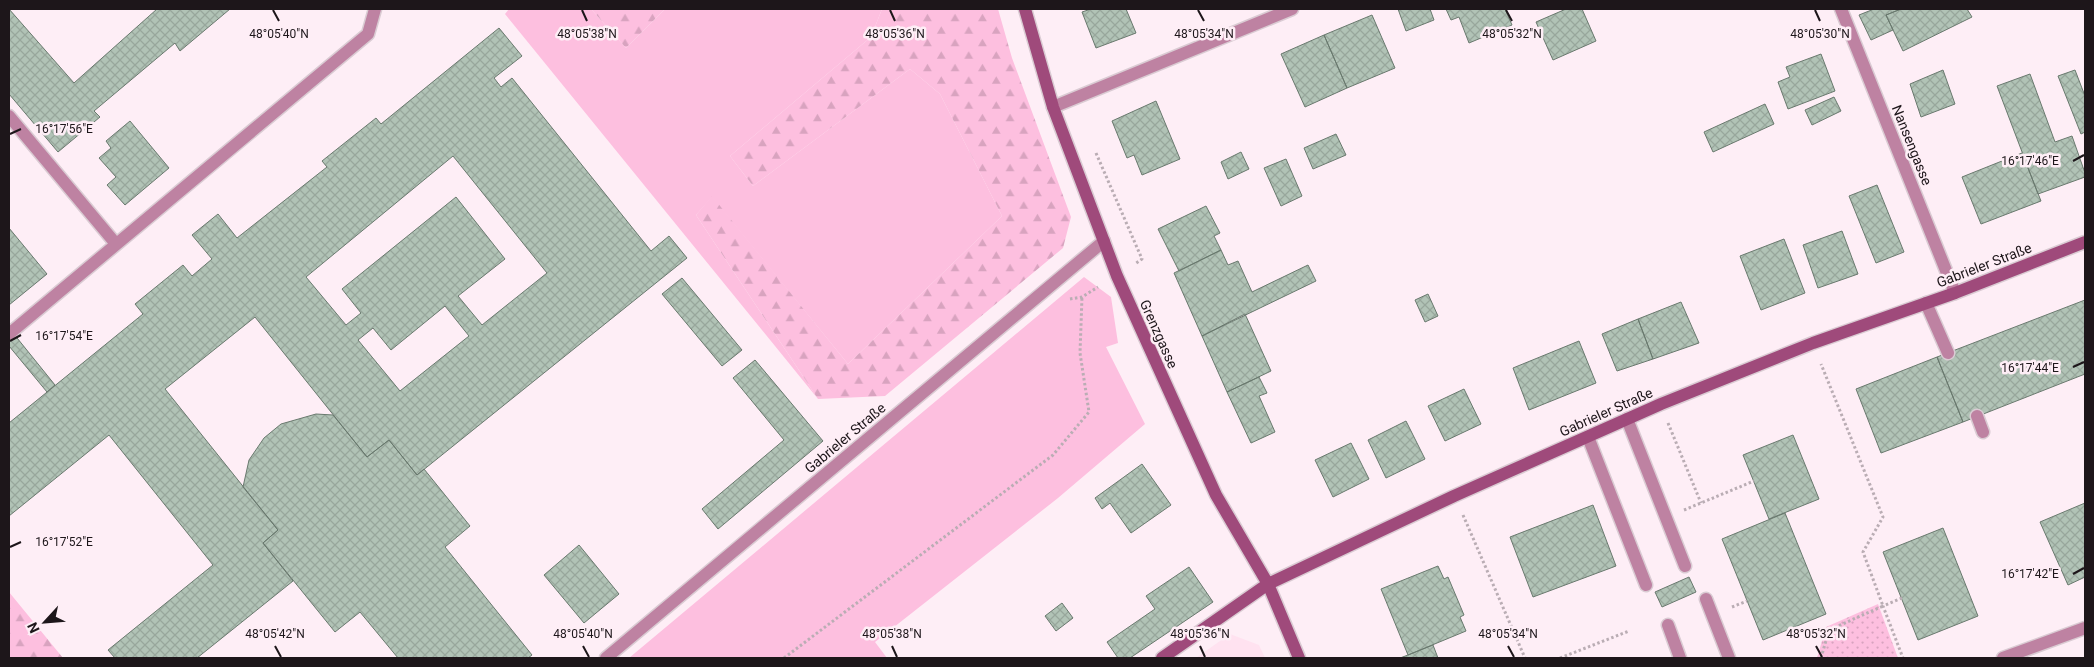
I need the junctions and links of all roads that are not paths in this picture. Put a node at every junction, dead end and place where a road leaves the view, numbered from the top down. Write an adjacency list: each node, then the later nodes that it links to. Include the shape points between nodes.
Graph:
1 (375, 9): 9 (street, via 368,34)
2 (1025, 9): 5 (street, Grenzgasse)
3 (1292, 9): 5 (street)
4 (1840, 9): 10 (street, Nansengasse)
5 (1053, 107): 7 (street, Grenzgasse)
6 (9, 116): 9 (street)
7 (1104, 241): 19 (street, Grenzgasse, via 1141,332 1216,495); 24 (street, Gabrieler Straße)
8 (2085, 242): 10 (street, Gabrieler Straße)
9 (116, 244): 12 (street)
10 (1955, 293): 11 (street, Gabrieler Straße)
11 (1926, 303): 13 (street); 15 (street, Gabrieler Straße, via 1813,343)
12 (9, 334)
13 (1948, 352)
14 (1977, 416): 16 (street)
15 (1627, 419): 17 (street, Gabrieler Straße); 18 (street)
16 (1984, 432)
17 (1588, 437): 19 (street, Gabrieler Straße); 20 (street)
18 (1685, 566)
19 (1268, 584): 25 (street, Gabrieler Straße); 26 (street, Grenzgasse)
20 (1646, 585)
21 (1706, 599): 28 (street)
22 (1668, 625): 27 (street)
23 (2085, 628): 29 (street)
24 (606, 658)
25 (1162, 658)
26 (1300, 658)
27 (1680, 658)
28 (1729, 658)
29 (2003, 658)

